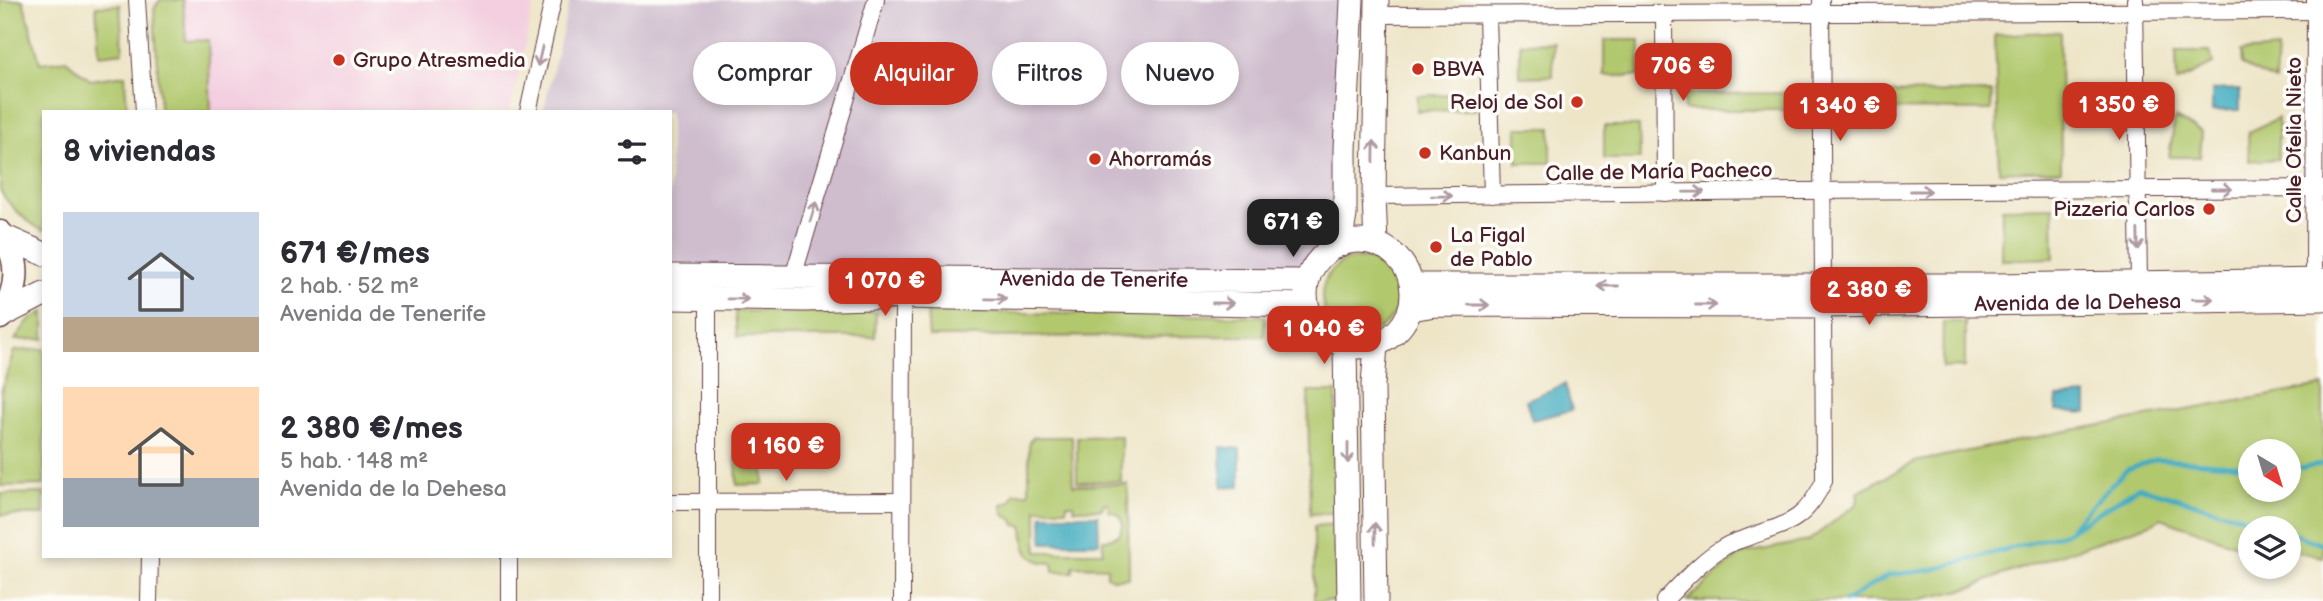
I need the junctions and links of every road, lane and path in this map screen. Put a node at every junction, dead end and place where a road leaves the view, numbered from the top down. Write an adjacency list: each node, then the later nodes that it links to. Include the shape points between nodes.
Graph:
1 (137, 0): 11 (street)
2 (552, 0): 12 (street, one-way to 12)
3 (876, 0): 24 (street, one-way to 3)
4 (1352, 0): 20 (main road, via 1345,215)
5 (2135, 6): 6 (street); 8 (street); 14 (street)
6 (1821, 7): 9 (street); 15 (street)
7 (1377, 8): 10 (street); 18 (main road, one-way to 7)
8 (2318, 8): 13 (street, Calle Ofelia Nieto)
9 (1664, 14): 10 (street); 16 (street)
10 (1487, 15): 17 (street)
11 (144, 110)
12 (528, 110)
13 (2319, 188): 14 (street, Calle de María Pacheco, one-way to 13); 28 (street, Calle Ofelia Nieto)
14 (2138, 190): 15 (street, Calle de María Pacheco, one-way to 14); 26 (street, one-way to 26)
15 (1822, 191): 16 (street, Calle de María Pacheco, one-way to 15); 30 (street)
16 (1665, 192): 17 (street, Calle de María Pacheco)
17 (1492, 195): 18 (street, Calle de María Pacheco, one-way to 17)
18 (1374, 196): 21 (main road)
19 (2, 235): 22 (main road); 36 (main road, via 13,255 16,276 12,297)
20 (1340, 244): 21 (main road); 25 (main road, via 1314,265)
21 (1376, 244): 27 (main road, via 1400,259)
22 (42, 253)
23 (672, 276): 24 (main road, Avenida de Tenerife)
24 (793, 277): 25 (main road, Avenida de Tenerife)
25 (1307, 281): 34 (main road)
26 (2139, 283): 28 (main road, Avenida de la Dehesa); 30 (main road, Avenida de la Dehesa)
27 (1412, 285): 30 (main road, Avenida de la Dehesa, one-way to 27); 35 (main road)
28 (2320, 286): 30 (main road, Avenida de la Dehesa, one-way to 28)
29 (42, 295): 36 (main road)
30 (1823, 295): 35 (main road, Avenida de la Dehesa, one-way to 30); 50 (street, via 1824,481 1815,501 1803,514 1778,527 1727,545 1697,566)
31 (903, 297): 33 (main road, Avenida de Tenerife, one-way to 31); 34 (main road, Avenida de Tenerife, one-way to 34); 39 (street)
32 (672, 298): 33 (main road, Avenida de Tenerife)
33 (708, 298): 41 (street)
34 (1307, 305): 38 (main road, via 1320,332)
35 (1411, 309): 37 (main road, via 1404,325)
36 (1, 316)
37 (1377, 345): 38 (main road); 49 (main road, one-way to 37, via 1373,385)
38 (1345, 346): 48 (main road, one-way to 48)
39 (902, 501): 41 (street); 47 (street)
40 (672, 502): 41 (street)
41 (709, 502): 46 (street)
42 (150, 558): 44 (street)
43 (509, 558): 45 (street)
44 (149, 601)
45 (509, 601)
46 (708, 601)
47 (902, 601)
48 (1349, 601)
49 (1376, 601)
50 (1664, 601)

